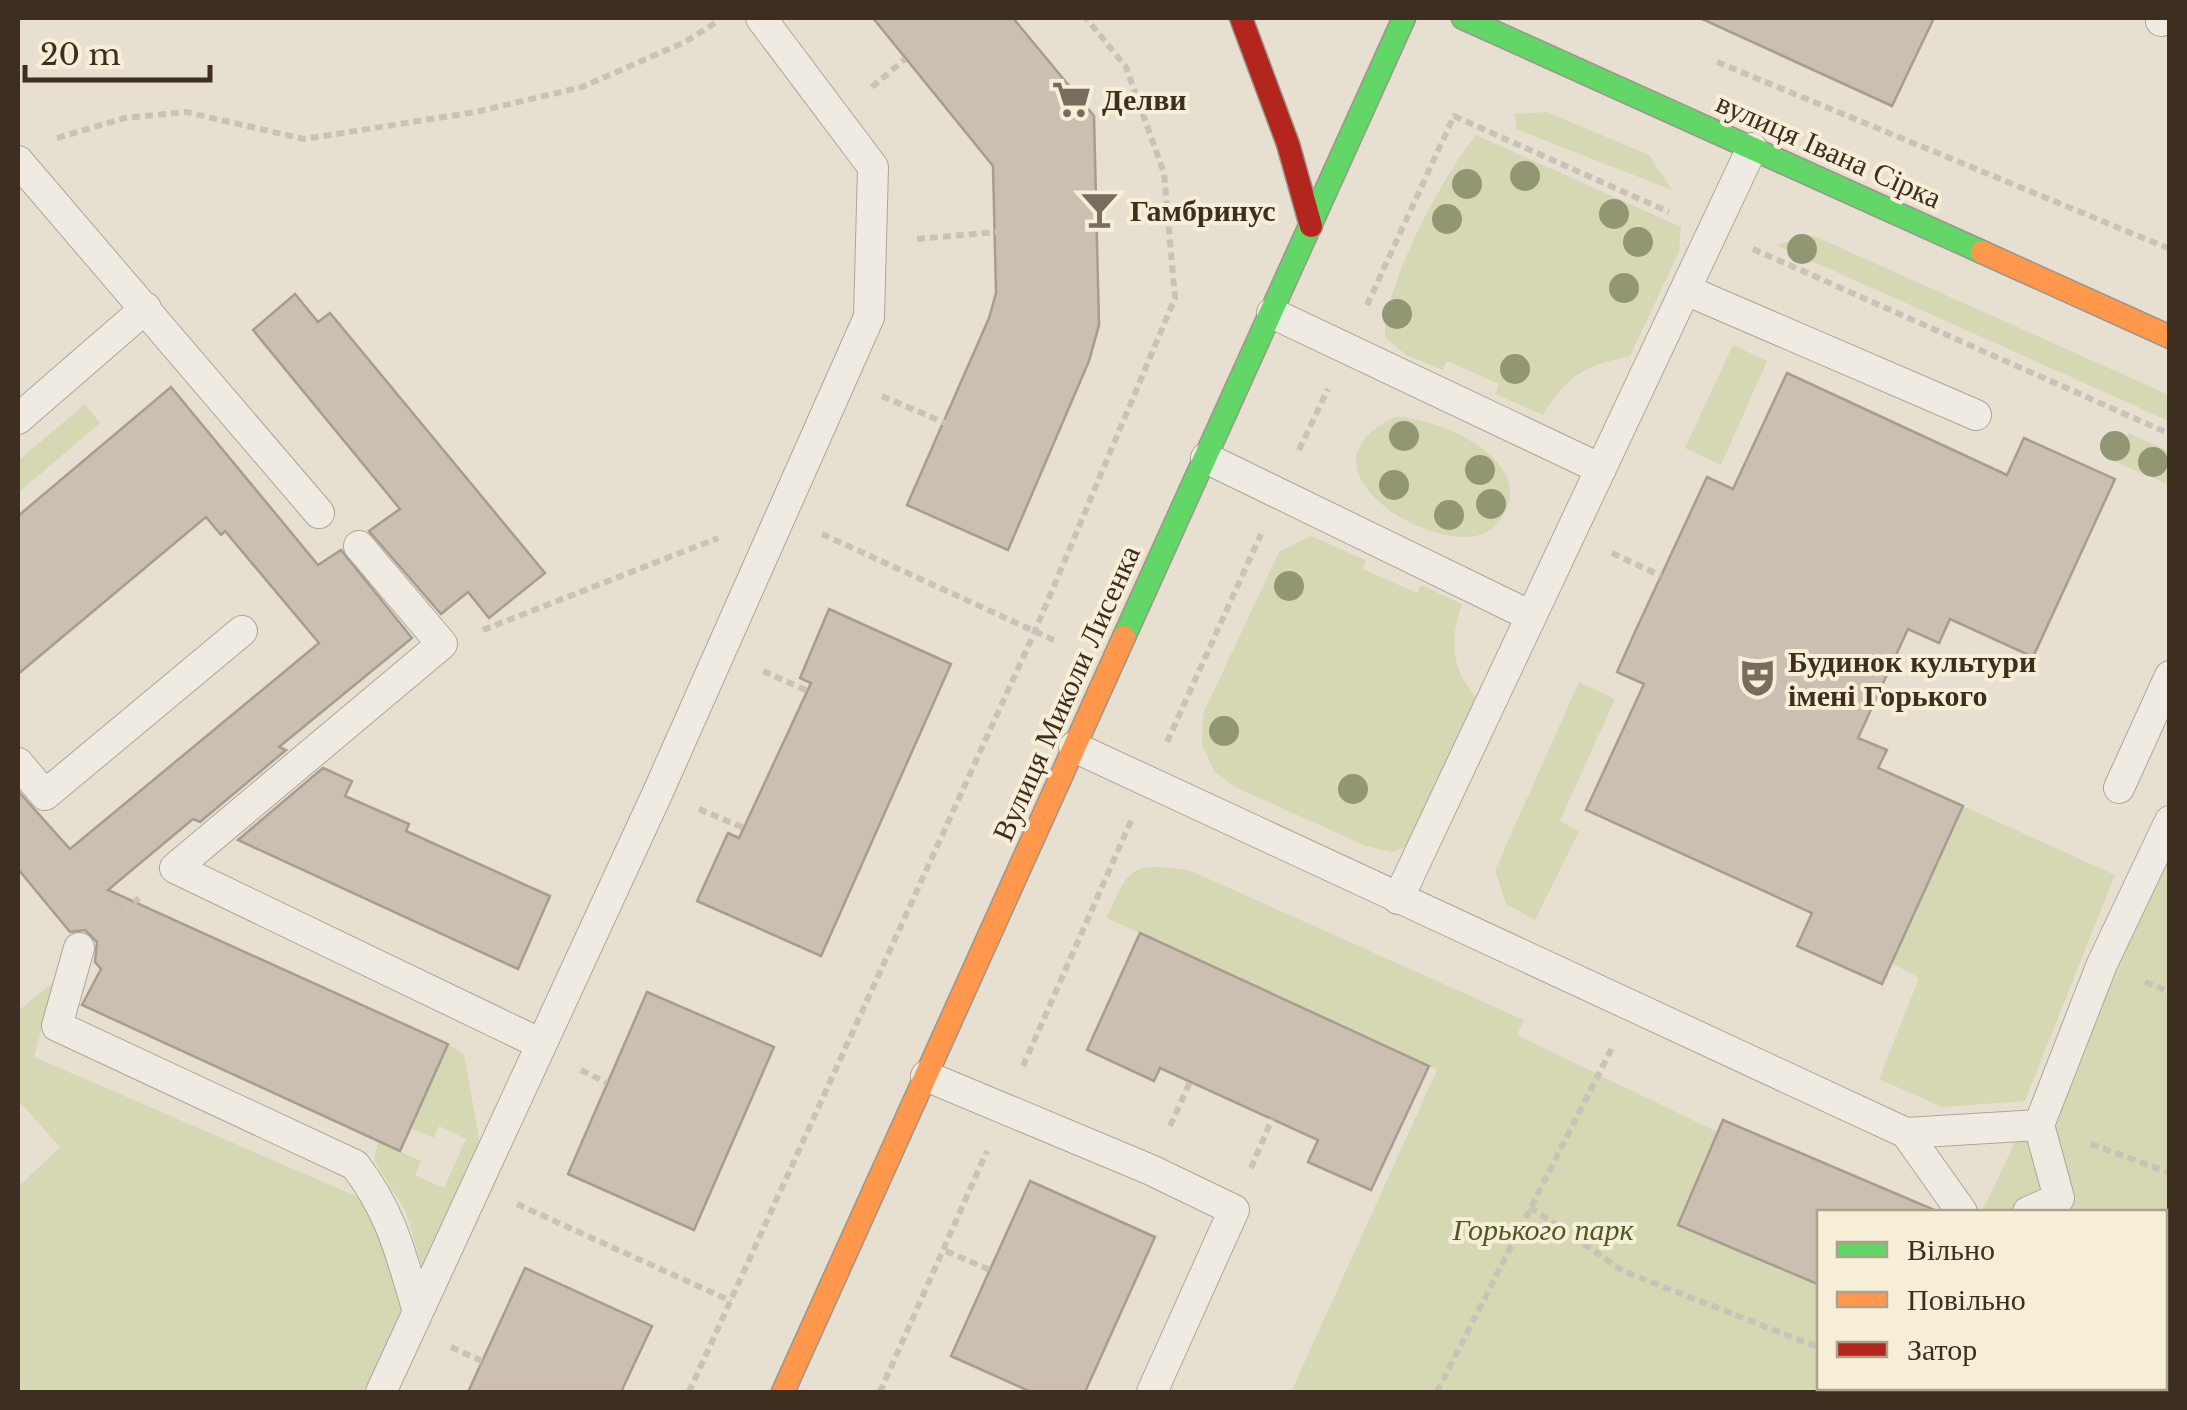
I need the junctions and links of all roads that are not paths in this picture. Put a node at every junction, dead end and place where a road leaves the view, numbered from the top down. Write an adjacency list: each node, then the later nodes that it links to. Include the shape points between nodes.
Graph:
1 (761, 18): 27 (lane, via 874,168 869,317)
2 (1241, 18): 7 (street)
3 (1404, 18): 7 (street, Вулиця Миколи Лисенка)
4 (1463, 18): 5 (street, вулиця Івана Сірка)
5 (1752, 148): 8 (lane); 11 (street, вулиця Івана Сірка)
6 (18, 161): 9 (lane)
7 (1311, 226): 10 (street, Вулиця Миколи Лисенка)
8 (1686, 290): 12 (lane); 15 (lane)
9 (146, 308): 13 (lane); 16 (lane)
10 (1272, 313): 14 (street, Вулиця Миколи Лисенка); 15 (lane)
11 (2170, 337)
12 (1976, 415)
13 (18, 419)
14 (1206, 458): 18 (lane); 21 (street, Вулиця Миколи Лисенка)
15 (1601, 469): 18 (lane)
16 (319, 514)
17 (359, 546): 27 (lane, via 442,644 175,868)
18 (1532, 616): 25 (lane)
19 (242, 631): 22 (lane, via 45,795)
20 (2170, 676): 23 (lane)
21 (1074, 747): 25 (lane); 28 (street, Вулиця Миколи Лисенка)
22 (18, 763)
23 (2119, 788)
24 (2170, 821): 29 (lane, via 2102,964)
25 (1398, 899): 30 (lane)
26 (79, 948): 33 (lane, via 57,1026 355,1165 392,1223)
27 (541, 1044): 33 (lane)
28 (926, 1076): 35 (street, Вулиця Миколи Лисенка); 36 (lane, via 1234,1210)
29 (2040, 1124): 30 (lane); 32 (lane, via 2060,1198)
30 (1906, 1133): 31 (lane)
31 (1961, 1210)
32 (2033, 1210)
33 (418, 1312): 34 (lane)
34 (381, 1392)
35 (783, 1392)
36 (1152, 1392)

